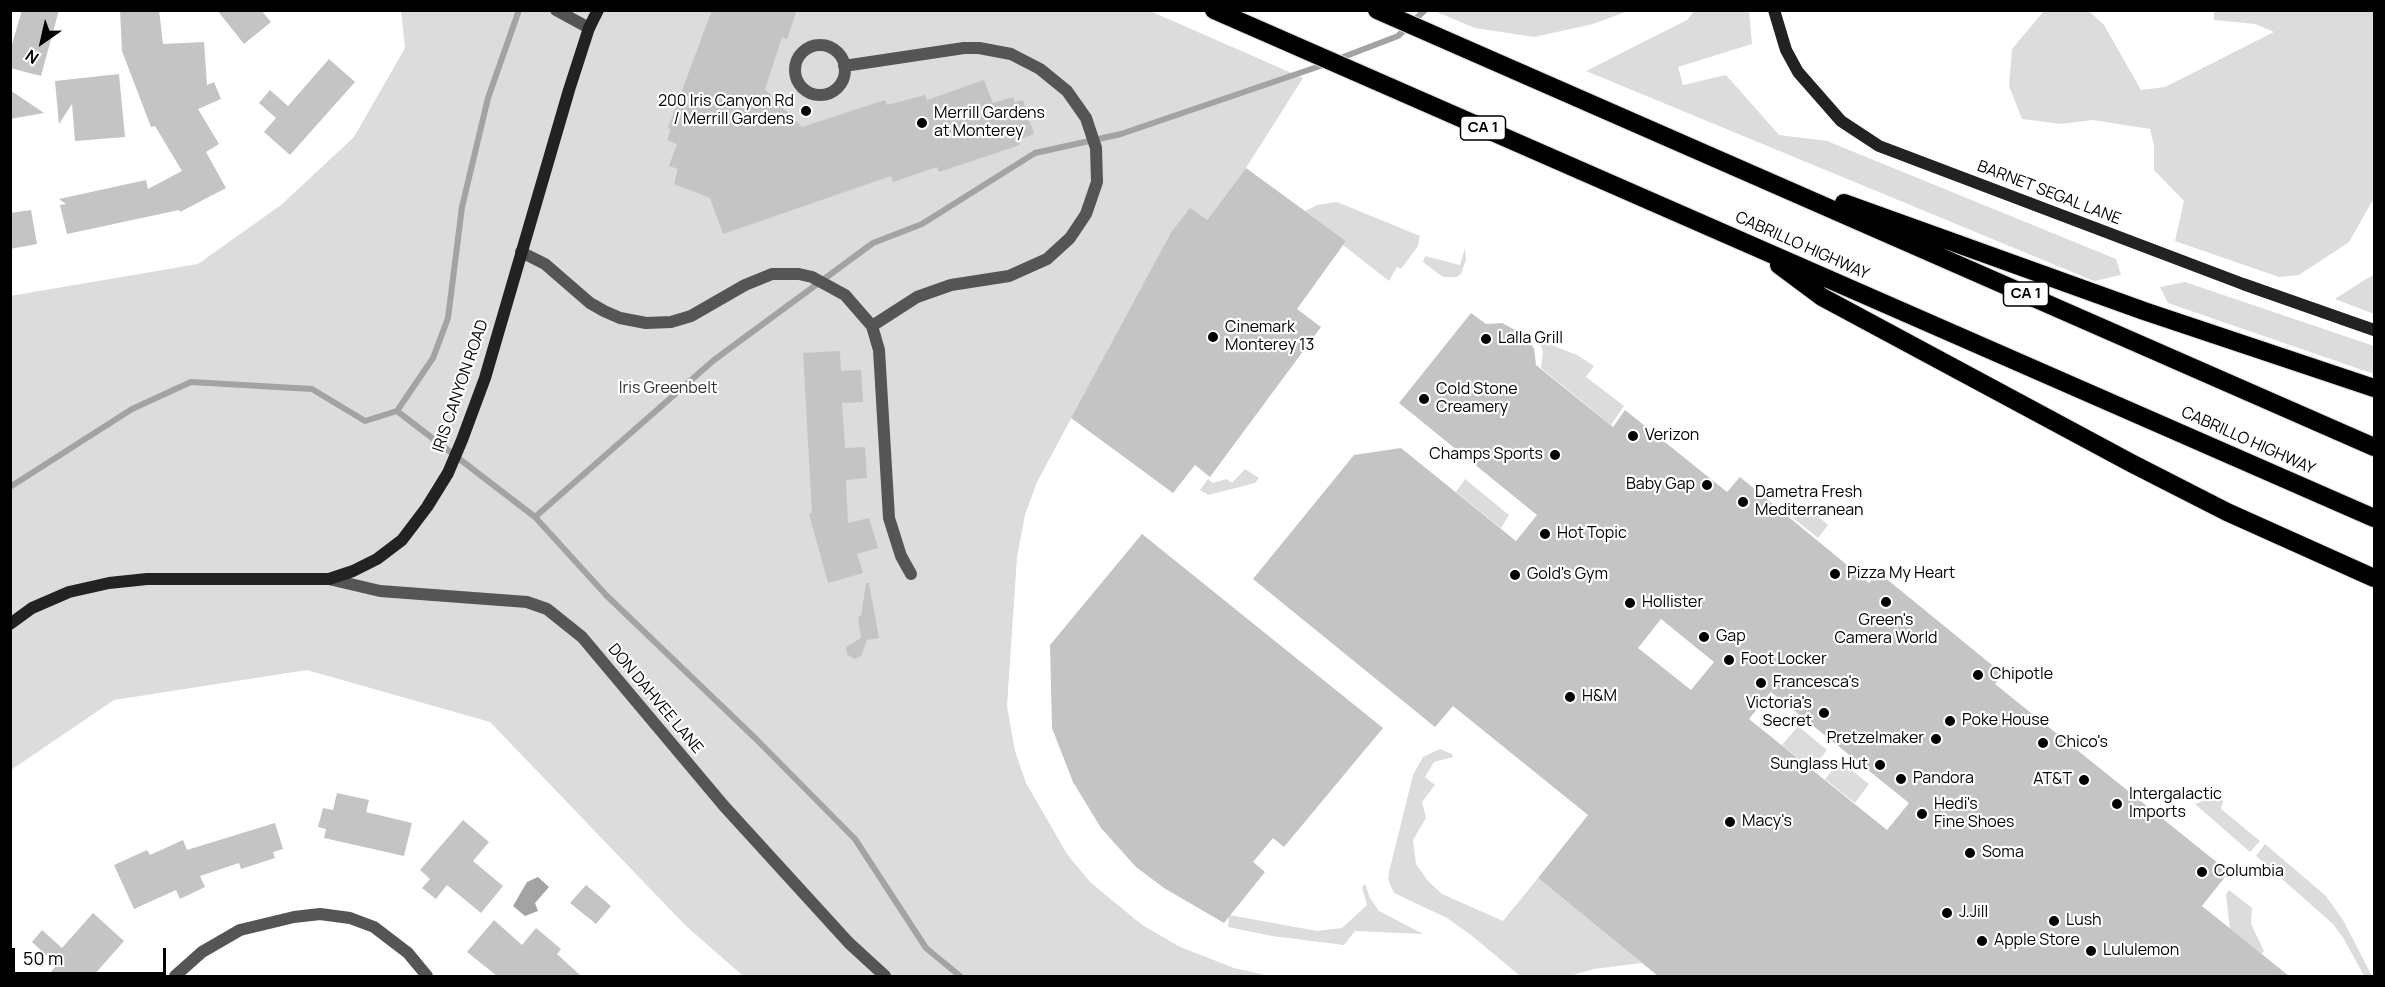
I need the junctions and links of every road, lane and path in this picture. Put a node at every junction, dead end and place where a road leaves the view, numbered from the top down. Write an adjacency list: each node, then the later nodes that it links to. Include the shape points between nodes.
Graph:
1 (556, 10): 6 (street)
2 (598, 10): 6 (street, IRIS CANYON ROAD)
3 (1214, 10): 9 (highway, CABRILLO HIGHWAY / CA 1)
4 (1377, 10): 8 (highway, CA 1)
5 (1774, 10): 12 (street, BARNET SEGAL LANE, via 1786,50 1798,72 1841,121 1879,146)
6 (589, 28): 10 (street, IRIS CANYON ROAD)
7 (844, 66): 7 (street, via 834,50 818,45 809,47 797,59 795,76 804,90 827,94 840,85); 11 (street, via 963,48 1011,54 1040,69 1067,91 1086,118 1096,148 1097,182 1086,214 1070,238 1047,259 1010,276 951,285 925,294)
8 (1678, 142): 13 (highway, via 2123,304); 14 (highway, CA 1)
9 (1751, 245): 15 (highway, CABRILLO HIGHWAY / CA 1); 17 (highway, via 1822,297 2105,450 2227,512)
10 (521, 252): 11 (street, via 545,264 590,303 633,321 681,320 757,279 787,273 812,277 833,287); 18 (street, IRIS CANYON ROAD, via 485,378 448,473 402,540 353,572)
11 (872, 326): 16 (street, via 879,350 889,518)
12 (2374, 330)
13 (2374, 388)
14 (2374, 447)
15 (2374, 518)
16 (911, 574)
17 (2374, 578)
18 (329, 579): 19 (street, IRIS CANYON ROAD, via 147,579 109,583 69,592 32,608); 22 (street, DON DAHVEE LANE, via 380,591 527,602 548,609 582,637 724,806 849,943)
19 (10, 624)
20 (175, 976): 21 (street, via 202,952 240,930 294,916 320,914 350,918 374,927 408,953)
21 (427, 976)
22 (885, 976)

